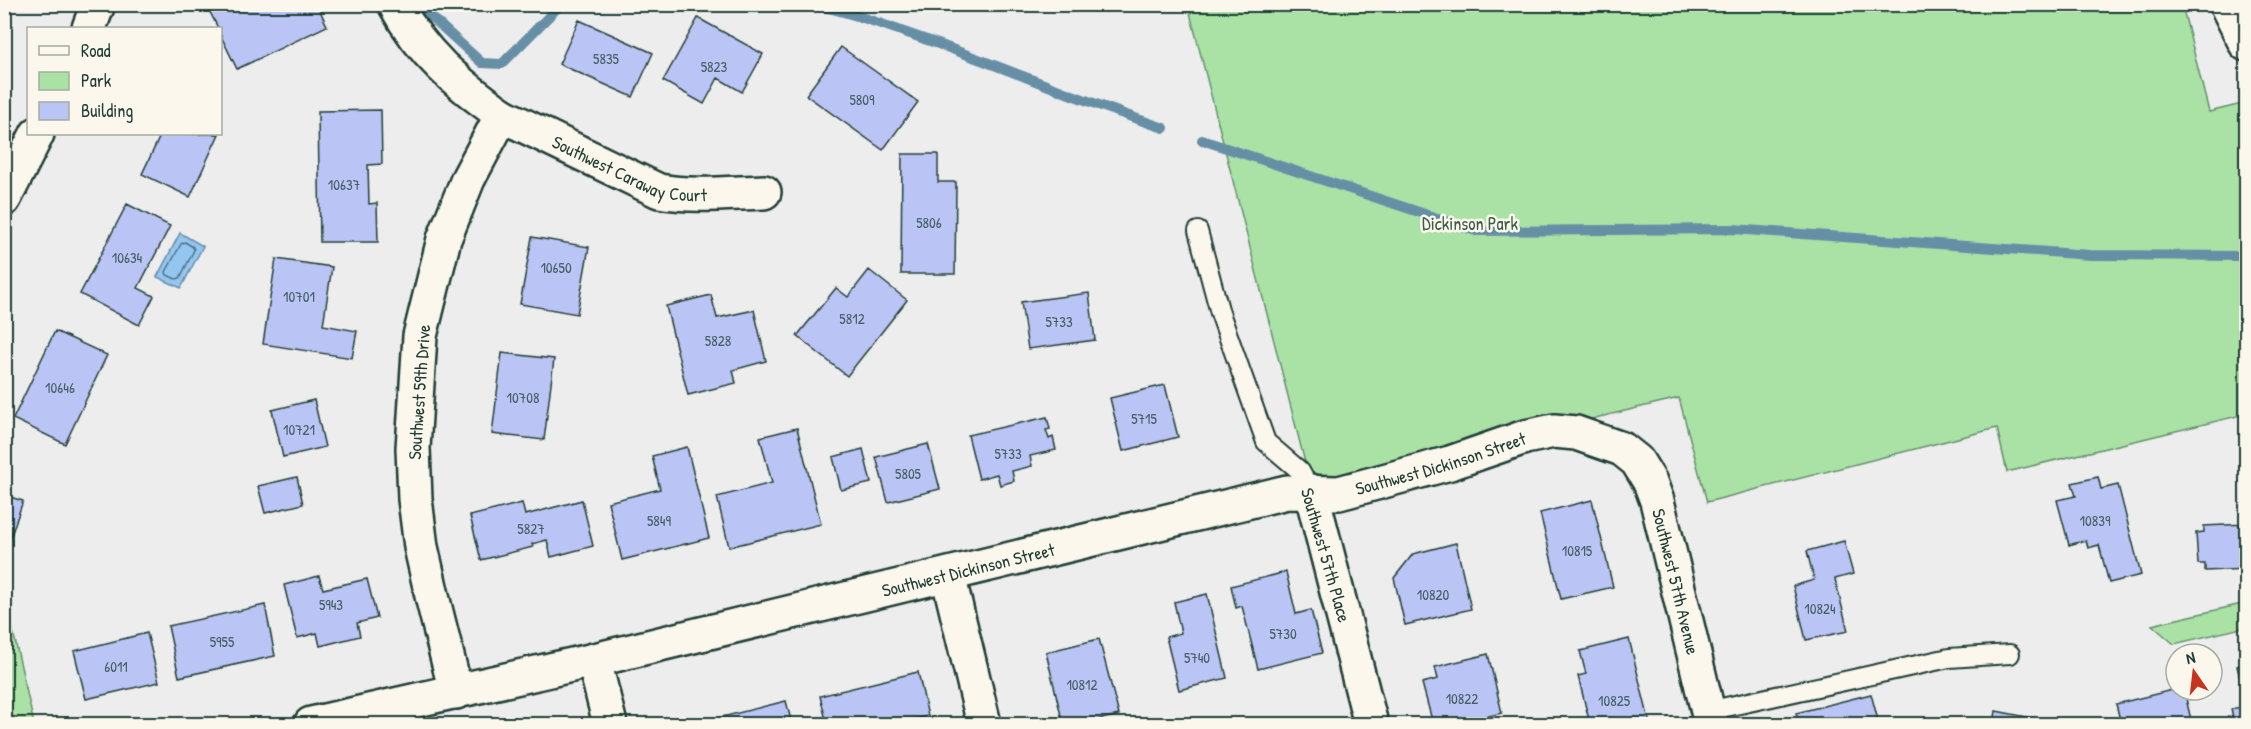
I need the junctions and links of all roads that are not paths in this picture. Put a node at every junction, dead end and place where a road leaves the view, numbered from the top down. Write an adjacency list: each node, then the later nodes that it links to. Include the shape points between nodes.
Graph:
1 (98, 4): 4 (street)
2 (394, 4): 6 (street, via 430,56 459,84)
3 (2226, 4): 5 (street)
4 (88, 27)
5 (2247, 44)
6 (502, 115): 8 (street, Southwest Caraway Court, via 659,191); 16 (street, Southwest 59th Drive, via 468,179 444,239 419,347 412,448 415,499 433,600)
7 (36, 135): 9 (street)
8 (764, 192)
9 (4, 199)
10 (1198, 231): 12 (lane, Southwest 57th Place, via 1220,313 1266,442 1300,471)
11 (1622, 448): 12 (street, Southwest Dickinson Street, via 1576,433 1554,431 1339,493); 17 (street, Southwest 57th Avenue, via 1637,461 1657,501)
12 (1311, 491): 13 (street, Southwest Dickinson Street, via 1287,492); 21 (street, Southwest 57th Place)
13 (948, 574): 15 (street, Southwest Dickinson Street); 20 (street)
14 (2010, 654): 17 (lane, via 1949,658)
15 (594, 660): 16 (street, Southwest Dickinson Street); 19 (street)
16 (456, 692): 18 (street, Southwest Dickinson Street)
17 (1709, 718)
18 (311, 724)
19 (610, 724)
20 (984, 724)
21 (1371, 724)

